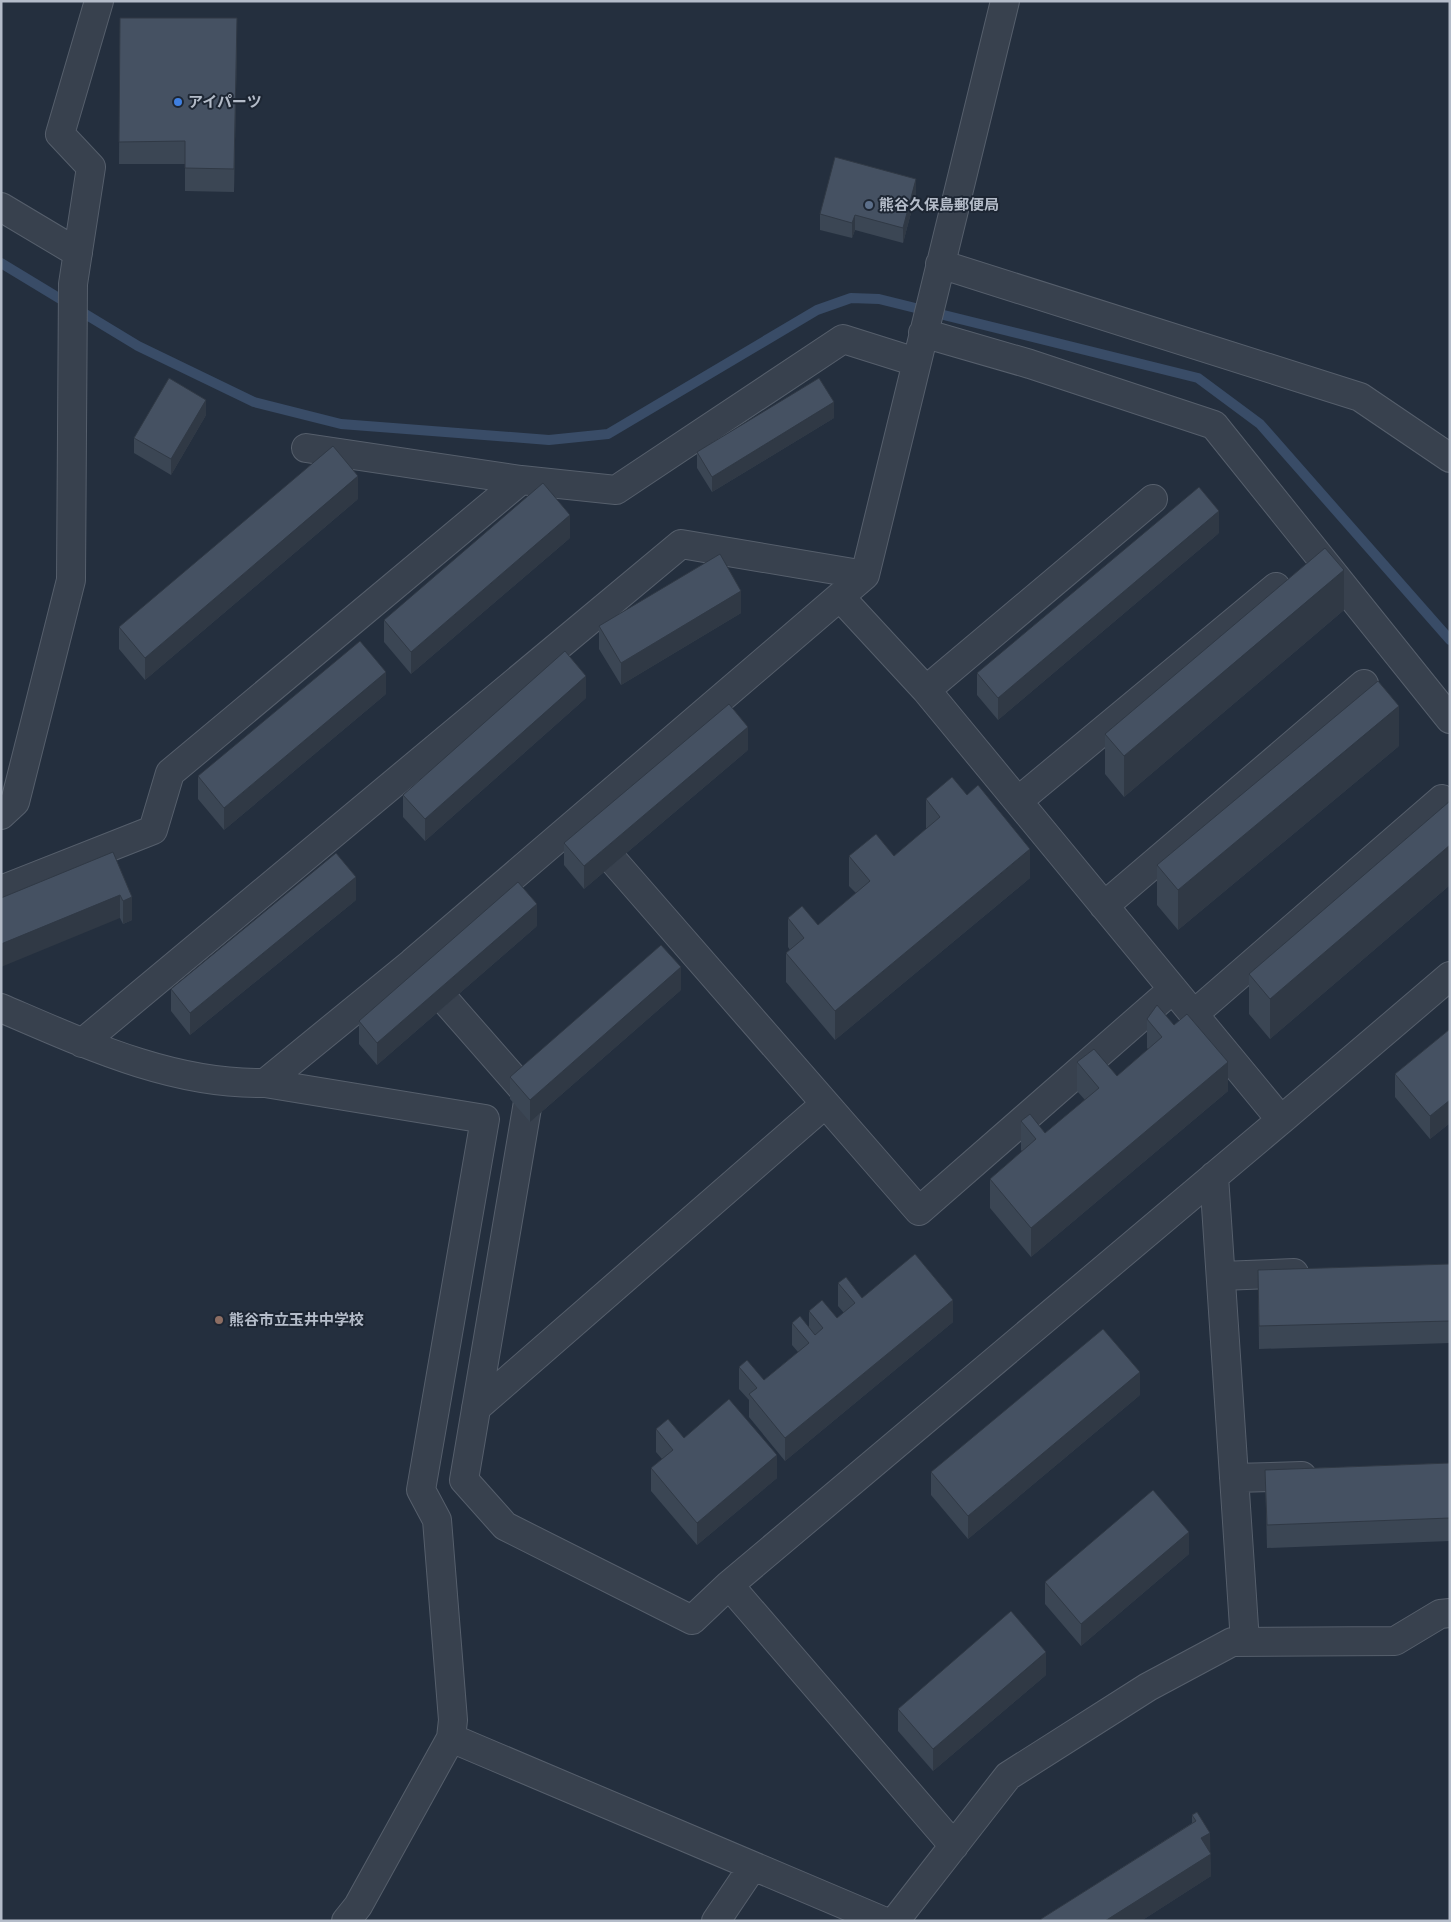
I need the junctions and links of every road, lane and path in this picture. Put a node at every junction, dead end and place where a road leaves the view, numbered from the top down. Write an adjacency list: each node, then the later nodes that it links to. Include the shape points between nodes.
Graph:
1 (99, 1): 4 (street, via 60,134 91,167)
2 (1005, 1): 5 (street)
3 (1, 207): 4 (street)
4 (78, 254): 20 (street, via 73,284 71,580 15,802)
5 (937, 276): 6 (street); 9 (street, via 1360,397)
6 (923, 332): 7 (street); 17 (street, via 1214,425)
7 (916, 362): 10 (street, via 843,340 616,490); 12 (street)
8 (306, 448): 10 (street)
9 (1450, 458)
10 (521, 480): 22 (street, via 170,772 153,830)
11 (1153, 499): 16 (street)
12 (865, 575): 14 (street); 29 (street, via 681,544)
13 (1276, 587): 19 (street)
14 (840, 597): 16 (street); 21 (street)
15 (1364, 684): 23 (street)
16 (926, 690): 19 (street)
17 (1450, 719)
18 (1442, 800): 28 (street)
19 (1018, 801): 23 (street)
20 (1, 816)
21 (579, 821): 24 (street); 31 (street)
22 (1, 890)
23 (1104, 906): 26 (street)
24 (412, 963): 30 (street); 36 (street, via 530,1096)
25 (1450, 976): 32 (street)
26 (1173, 990): 28 (street); 31 (street, via 919,1211)
27 (1, 1008): 29 (street)
28 (1194, 1014): 32 (street)
29 (82, 1042): 30 (street, via 166,1071 236,1084)
30 (265, 1083): 42 (street, via 485,1119 421,1490 437,1520 453,1720)
31 (825, 1104): 36 (street)
32 (1281, 1120): 33 (street)
33 (1214, 1176): 35 (street); 39 (street)
34 (1320, 1272): 35 (street)
35 (1221, 1276): 38 (street)
36 (476, 1408): 39 (street, via 464,1480 505,1526 692,1620)
37 (1322, 1475): 38 (street)
38 (1234, 1478): 41 (street)
39 (729, 1585): 43 (street)
40 (1450, 1613): 41 (street, via 1440,1614 1395,1641)
41 (1244, 1642): 43 (street, via 1232,1642 1148,1687 1008,1776)
42 (451, 1738): 44 (street); 45 (street)
43 (954, 1846): 48 (street)
44 (753, 1866): 46 (street); 47 (street)
45 (354, 1918)
46 (716, 1921)
47 (882, 1921)
48 (895, 1921)

